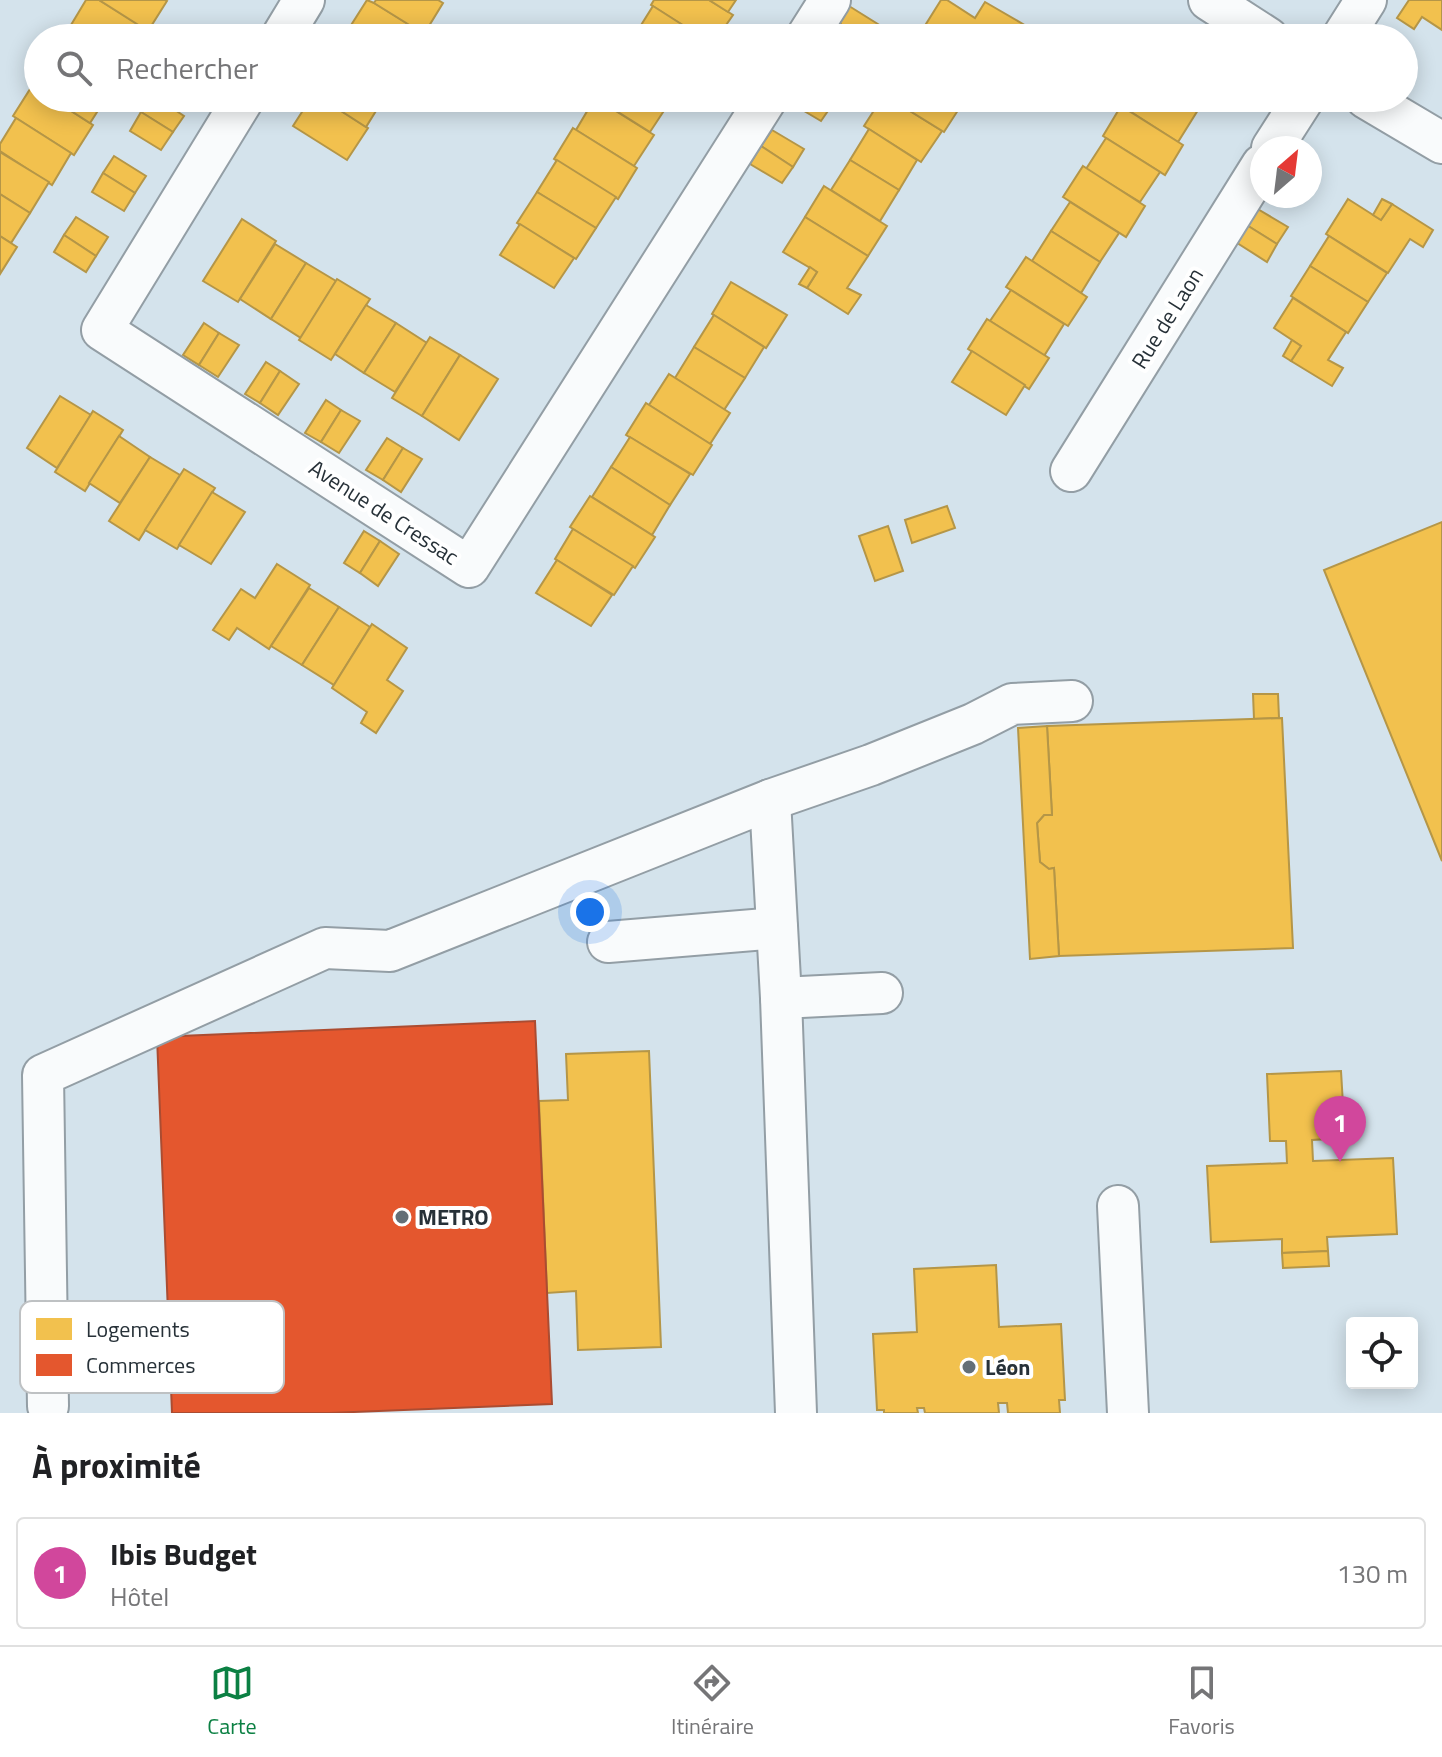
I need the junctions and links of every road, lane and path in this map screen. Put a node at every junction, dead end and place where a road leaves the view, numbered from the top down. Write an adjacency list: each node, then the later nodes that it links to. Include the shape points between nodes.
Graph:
1 (304, 0): 5 (street)
2 (830, 0): 6 (street)
3 (1209, 0): 7 (street)
4 (1366, 0): 8 (street)
5 (289, 24)
6 (815, 24)
7 (1246, 24)
8 (1351, 24)
9 (235, 112): 10 (street, Avenue de Cressac, via 102,330 469,567)
10 (758, 112)
11 (1295, 112): 13 (street)
12 (1390, 112): 14 (street)
13 (1280, 136)
14 (1442, 143)
15 (1250, 184): 16 (street, Rue de Laon)
16 (1071, 471)
17 (1072, 701): 18 (street, via 1012,704 871,765)
18 (770, 800): 19 (street); 24 (street, via 390,951 325,948 43,1075)
19 (777, 928): 20 (street); 22 (street)
20 (608, 942)
21 (882, 993): 22 (street)
22 (781, 998): 27 (street)
23 (1118, 1206): 28 (street)
24 (46, 1301)
25 (48, 1393): 26 (street)
26 (48, 1406)
27 (796, 1413)
28 (1128, 1413)

